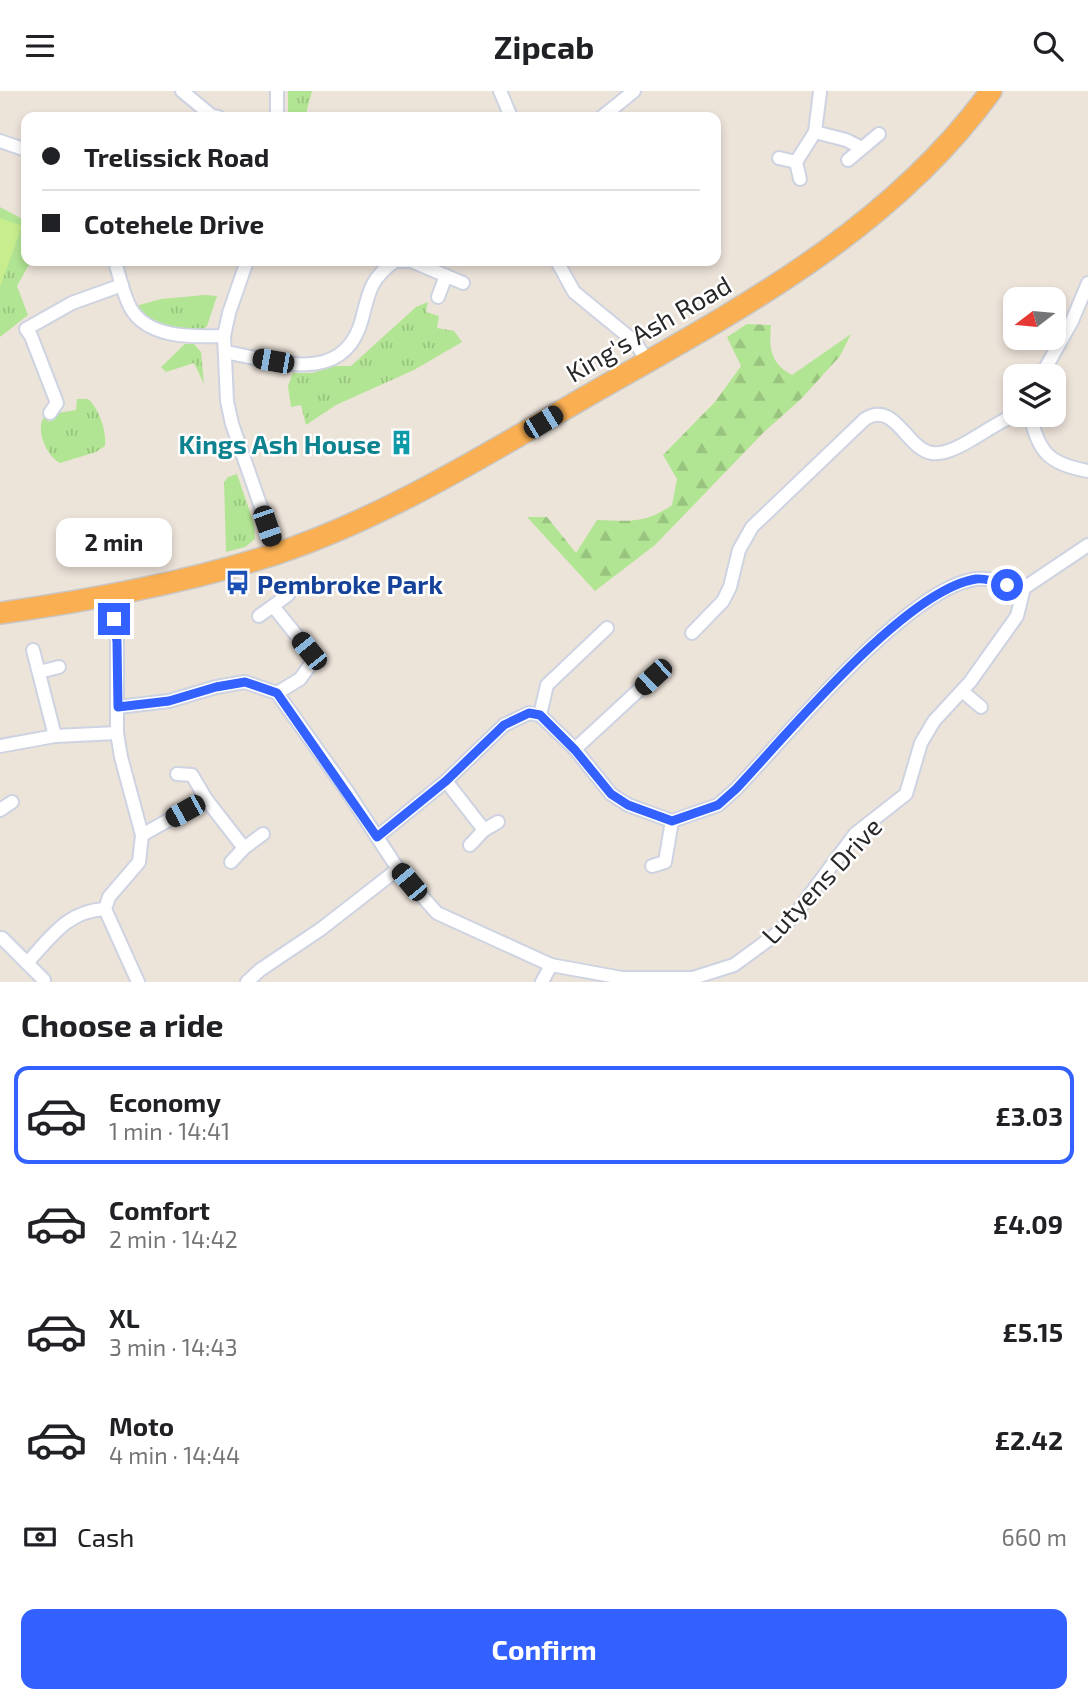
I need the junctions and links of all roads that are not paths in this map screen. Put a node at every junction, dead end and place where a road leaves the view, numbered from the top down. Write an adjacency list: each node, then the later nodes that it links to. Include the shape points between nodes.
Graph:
1 (182, 91): 9 (street)
2 (277, 91): 10 (street)
3 (500, 91): 11 (street)
4 (634, 91): 12 (street)
5 (814, 91): 8 (street)
6 (828, 91): 8 (street)
7 (991, 91): 34 (highway, King's Ash Road, via 933,162 882,210 777,284)
8 (820, 92): 13 (street)
9 (207, 112)
10 (277, 112)
11 (508, 112)
12 (612, 112)
13 (815, 132): 17 (street); 20 (street)
14 (879, 134): 17 (street)
15 (0, 141): 16 (street)
16 (21, 148)
17 (862, 148): 19 (street)
18 (779, 158): 20 (street)
19 (848, 160)
20 (796, 162): 21 (street)
21 (800, 179)
22 (116, 266): 30 (street)
23 (245, 266): 32 (street)
24 (390, 266): 33 (street, via 370,289 357,337 337,357 311,366)
25 (423, 266): 27 (street)
26 (560, 266): 34 (street, via 575,292 635,342)
27 (446, 276): 28 (street); 31 (street)
28 (463, 283)
29 (1088, 283): 35 (street)
30 (122, 285): 32 (street, via 131,308 151,327 191,337); 36 (street, via 72,303 26,329)
31 (438, 297)
32 (224, 337): 33 (street)
33 (226, 352): 41 (street, via 232,424)
34 (648, 362): 41 (highway, King's Ash Road, via 373,513)
35 (1048, 364)
36 (58, 407)
37 (1003, 420): 49 (street, via 953,448 930,453 890,418 873,414 865,419 752,527 723,601)
38 (1034, 427): 39 (street, via 1041,450 1060,464)
39 (1088, 471)
40 (1088, 545): 42 (street)
41 (277, 553): 43 (highway, King's Ash Road)
42 (1024, 588): 54 (street, Lutyens Drive, via 1017,616); 68 (street, via 977,579 918,607 856,662 718,805)
43 (111, 595): 46 (highway, King's Ash Road); 56 (street)
44 (288, 595): 45 (street)
45 (273, 606): 47 (street); 55 (street, via 313,661 300,679)
46 (0, 613)
47 (259, 616)
48 (607, 628): 58 (street, via 547,685)
49 (692, 633)
50 (33, 650): 52 (street)
51 (59, 667): 52 (street)
52 (39, 672): 60 (street)
53 (653, 677): 62 (street)
54 (962, 691): 57 (street); 86 (street, Lutyens Drive, via 920,743 906,794 855,834 794,916 734,965)
55 (277, 693): 56 (street, via 245,682 169,701); 73 (street, Lutyens Drive)
56 (118, 707): 59 (street)
57 (981, 707)
58 (540, 715): 62 (street); 64 (street, via 529,713 504,725)
59 (117, 733): 60 (street); 72 (street)
60 (55, 736): 61 (street)
61 (0, 746)
62 (575, 750): 68 (street, via 611,794)
63 (177, 774): 65 (street, via 192,775)
64 (446, 781): 70 (street); 73 (street)
65 (206, 799): 72 (street); 75 (street)
66 (12, 802): 67 (street)
67 (0, 810)
68 (672, 821): 77 (street)
69 (498, 822): 70 (street)
70 (484, 830): 74 (street)
71 (263, 834): 75 (street)
72 (142, 835): 81 (street, via 139,862 109,897)
73 (377, 837): 79 (street, Lutyens Drive)
74 (470, 845)
75 (244, 848): 76 (street)
76 (231, 862)
77 (665, 862): 78 (street); 80 (street)
78 (652, 866)
79 (398, 869): 84 (street, Lutyens Drive, via 437,913); 88 (street)
80 (677, 871)
81 (105, 909): 83 (street, via 88,910 65,921); 87 (street)
82 (2, 938): 83 (street)
83 (27, 963): 85 (street)
84 (551, 965): 86 (street, Lutyens Drive, via 622,978); 89 (street)
85 (44, 980)
86 (693, 980)
87 (138, 982)
88 (247, 982)
89 (541, 982)

